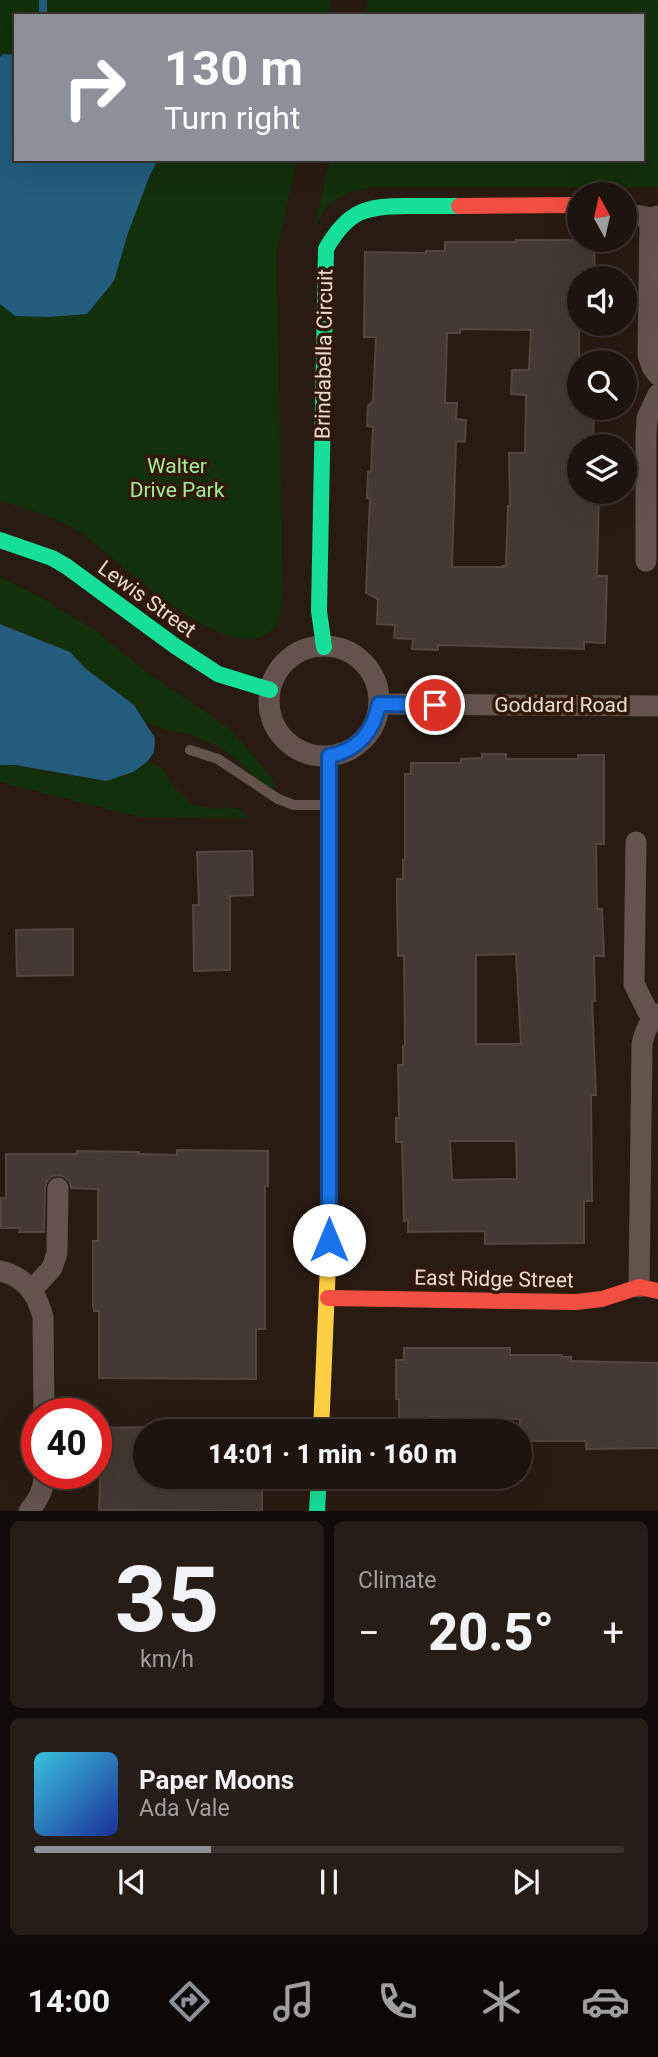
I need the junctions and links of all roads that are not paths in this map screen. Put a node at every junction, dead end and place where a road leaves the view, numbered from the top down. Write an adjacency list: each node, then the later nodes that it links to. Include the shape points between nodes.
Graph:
1 (567, 205): 7 (street, Brindabella Circuit, via 377,206 358,212 334,234 326,249 319,611)
2 (654, 217): 3 (street, via 649,355)
3 (658, 375)
4 (658, 394): 6 (street, via 647,418)
5 (0, 540): 8 (street, Lewis Street, via 66,566 218,674)
6 (646, 561)
7 (324, 646): 8 (street, via 289,659); 9 (street, via 358,658 370,671)
8 (270, 690): 12 (street, via 269,707 282,738 312,755)
9 (379, 704): 10 (street, Goddard Road); 12 (street, via 369,733 344,752)
10 (658, 706)
11 (190, 750): 13 (lane, via 218,759 278,799)
12 (329, 756): 13 (street)
13 (330, 805): 20 (street)
14 (636, 842): 15 (street, via 634,984)
15 (655, 1017): 18 (street, via 644,1031 642,1045)
16 (58, 1188): 19 (street, via 57,1253 52,1268)
17 (0, 1271): 19 (street)
18 (649, 1289): 20 (street, East Ridge Street, via 576,1302)
19 (33, 1290): 21 (street, via 43,1317)
20 (328, 1298): 22 (street)
21 (44, 1398)
22 (322, 1419)
23 (43, 1489): 25 (street)
24 (318, 1489): 26 (street)
25 (29, 1511)
26 (317, 1511)

